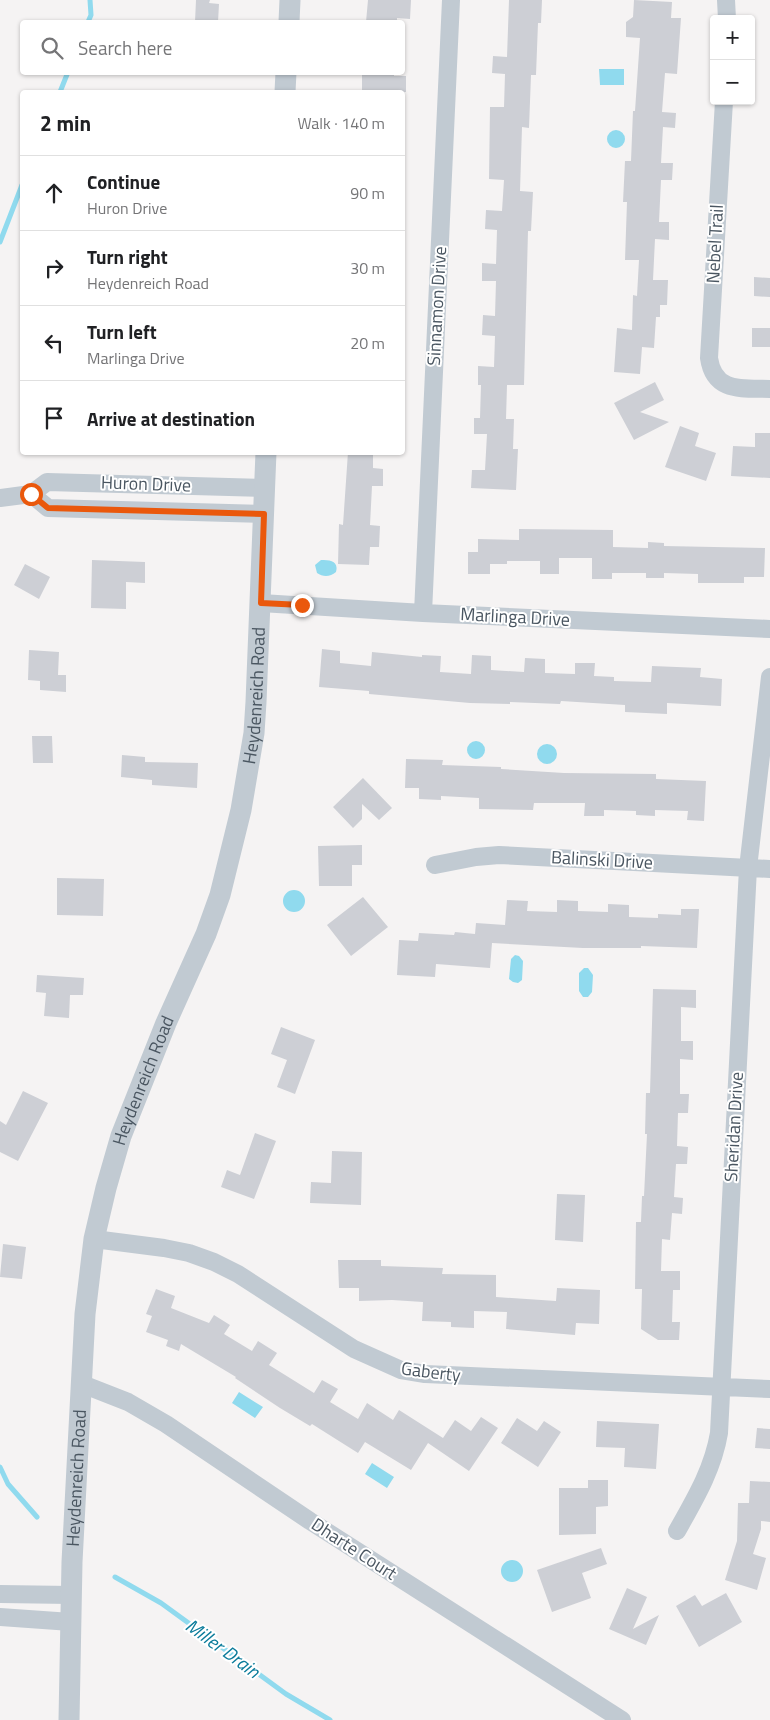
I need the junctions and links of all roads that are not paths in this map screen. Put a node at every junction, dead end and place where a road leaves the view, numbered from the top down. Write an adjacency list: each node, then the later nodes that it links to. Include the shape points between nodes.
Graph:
1 (290, 0): 5 (street)
2 (451, 0): 18 (street, Sinnamon Drive)
3 (726, 0): 4 (street)
4 (727, 15)
5 (289, 20)
6 (286, 75): 7 (street)
7 (285, 90)
8 (724, 105): 9 (street, Nebel Trail, via 710,369 722,383)
9 (770, 390)
10 (266, 455): 12 (street, Heydenreich Road)
11 (112, 483): 12 (street, Huron Drive); 13 (street, Huron Drive, via 47,482); 15 (street)
12 (264, 488): 16 (street, Heydenreich Road)
13 (31, 494): 14 (street, Huron Drive); 15 (street, Huron Drive, via 48,508)
14 (0, 498)
15 (112, 508): 16 (street, Huron Drive)
16 (264, 514): 17 (street, Heydenreich Road)
17 (261, 603): 18 (street, Marlinga Drive); 24 (street, Heydenreich Road, via 254,733 241,810 220,895 121,1136)
18 (423, 613): 19 (street, Marlinga Drive)
19 (770, 629)
20 (770, 677): 22 (street, Sheridan Drive)
21 (435, 865): 22 (street, Balinski Drive, via 499,855)
22 (748, 868): 23 (street, Balinski Drive); 26 (street, Sheridan Drive)
23 (770, 869)
24 (94, 1239): 25 (street, Heydenreich Road, via 85,1314); 26 (street, Gaberty, via 164,1248 214,1262 354,1349 401,1370 425,1374)
25 (82, 1384): 31 (street, Heydenreich Road); 36 (street, Dharte Court, via 128,1402 166,1424 310,1521)
26 (722, 1387): 27 (street, Gaberty); 28 (street, Sheridan Drive, via 714,1458)
27 (770, 1389)
28 (677, 1531)
29 (0, 1594): 30 (street)
30 (19, 1594): 31 (street); 33 (street)
31 (71, 1595): 34 (street, Heydenreich Road)
32 (0, 1617): 33 (street)
33 (18, 1618): 34 (street)
34 (71, 1622): 35 (street, Heydenreich Road)
35 (69, 1720)
36 (622, 1720)

